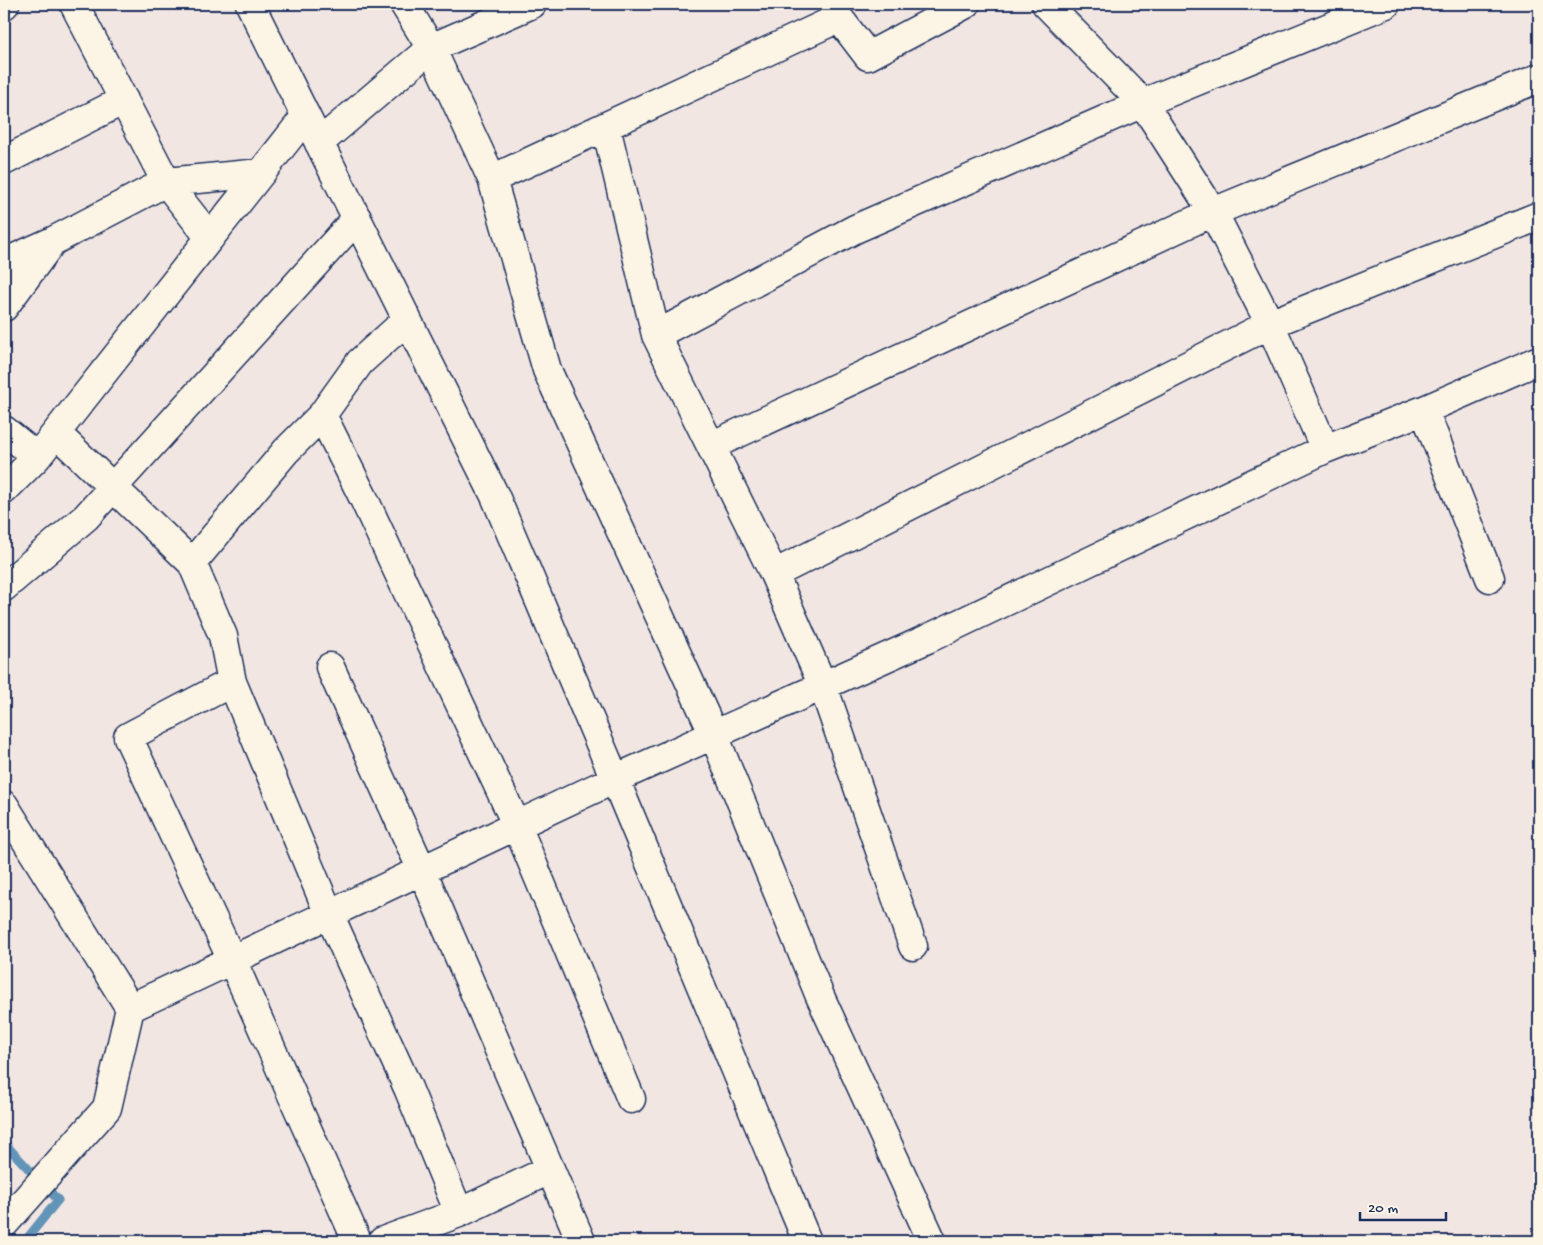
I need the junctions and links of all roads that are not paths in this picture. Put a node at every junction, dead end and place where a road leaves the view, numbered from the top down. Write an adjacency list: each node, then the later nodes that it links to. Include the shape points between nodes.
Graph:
1 (74, 4): 11 (street)
2 (250, 4): 13 (street)
3 (404, 4): 9 (street)
4 (532, 4): 9 (street)
5 (966, 4): 8 (street, via 868,56)
6 (1046, 4): 12 (street)
7 (1386, 4): 12 (street)
8 (835, 11): 14 (street)
9 (430, 48): 15 (street); 18 (street)
10 (1539, 78): 20 (street)
11 (124, 100): 16 (street); 19 (street)
12 (1144, 104): 20 (street); 29 (street, via 855,229)
13 (306, 116): 15 (street); 17 (street)
14 (606, 127): 18 (street); 29 (street)
15 (319, 143): 22 (street)
16 (4, 161)
17 (261, 172): 19 (street); 23 (street)
18 (492, 179): 47 (street, via 547,370)
19 (166, 182): 23 (street); 24 (street)
20 (1213, 212): 28 (street); 35 (street)
21 (1539, 216): 28 (street)
22 (357, 218): 27 (street); 38 (street)
23 (210, 238): 34 (street)
24 (53, 241): 25 (street); 26 (street)
25 (4, 263)
26 (4, 307)
27 (407, 320): 32 (street, via 360,362); 48 (street, via 495,496)
28 (1270, 324): 36 (street); 41 (street)
29 (656, 335): 35 (street)
30 (1539, 360): 31 (street)
31 (1424, 410): 36 (street); 42 (street)
32 (322, 415): 40 (street, via 286,451); 50 (street)
33 (4, 430): 37 (street)
34 (56, 433): 37 (street); 38 (street)
35 (711, 446): 41 (street)
36 (1324, 449): 46 (street)
37 (37, 458): 39 (street)
38 (113, 487): 40 (street); 43 (street, via 86,517)
39 (4, 490)
40 (192, 563): 45 (street, via 223,636)
41 (774, 574): 46 (street)
42 (1490, 578)
43 (4, 587)
44 (330, 667): 51 (street)
45 (232, 682): 52 (street); 54 (street, via 128,737)
46 (823, 686): 47 (street); 53 (street)
47 (714, 735): 48 (street); 64 (street, via 820,994)
48 (616, 780): 50 (street); 63 (street)
49 (4, 805): 55 (street)
50 (517, 826): 51 (street); 56 (street)
51 (422, 871): 52 (street); 57 (street)
52 (329, 914): 54 (street); 58 (street, via 408,1088)
53 (913, 946)
54 (232, 960): 55 (street); 60 (street)
55 (130, 1008): 59 (street, via 107,1108)
56 (631, 1099)
57 (549, 1170): 58 (street); 62 (street)
58 (459, 1213): 61 (street)
59 (4, 1224)
60 (357, 1241)
61 (383, 1241)
62 (581, 1241)
63 (807, 1241)
64 (932, 1241)

